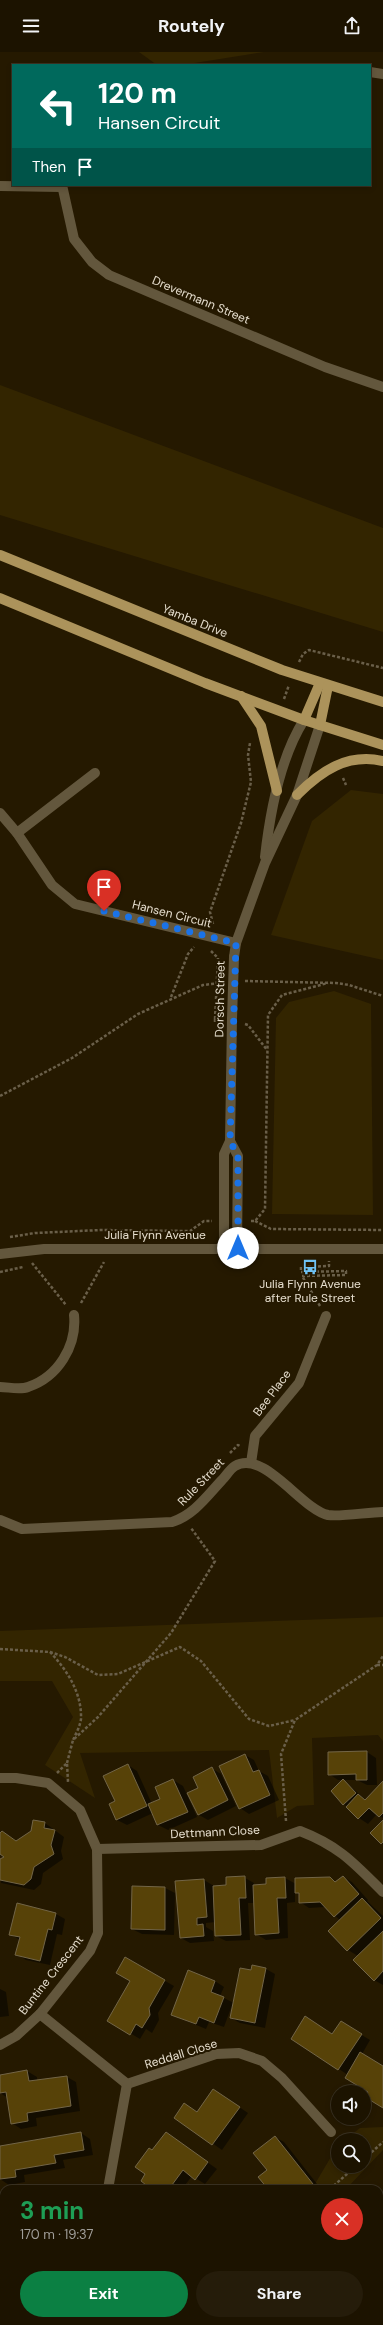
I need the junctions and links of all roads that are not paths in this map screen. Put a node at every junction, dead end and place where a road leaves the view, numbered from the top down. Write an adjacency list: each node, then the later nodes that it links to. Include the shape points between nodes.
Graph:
1 (371, 72): 2 (street)
2 (383, 74)
3 (0, 186): 4 (street)
4 (62, 186): 5 (street, Drevermann Street, via 74,239 92,262 109,275 325,367)
5 (383, 387)
6 (0, 555): 8 (main road, Yamba Drive)
7 (0, 598): 9 (main road)
8 (324, 685): 10 (main road, Yamba Drive); 11 (main road); 12 (main road)
9 (240, 696): 11 (main road); 16 (main road, via 265,736)
10 (383, 702)
11 (304, 720): 12 (main road); 16 (street, Dorsch Street, via 295,734)
12 (320, 725): 13 (main road); 17 (street, Dorsch Street)
13 (383, 745)
14 (383, 761): 17 (main road, via 371,758 352,759 338,764 316,776)
15 (95, 773): 19 (street)
16 (277, 791): 20 (street, Dorsch Street, via 269,814)
17 (297, 795): 20 (street, Dorsch Street)
18 (0, 813): 19 (street, Hansen Circuit)
19 (17, 833): 21 (street, Hansen Circuit, via 52,885 75,904)
20 (265, 862): 21 (street, Dorsch Street)
21 (236, 943): 22 (street, Dorsch Street, bridge)
22 (230, 1141): 23 (street, Dorsch Street, via 224,1154); 24 (street, Dorsch Street, via 238,1156)
23 (224, 1248): 24 (street, Julia Flynn Avenue); 26 (street, Julia Flynn Avenue, via 30,1250)
24 (238, 1248): 25 (street, Julia Flynn Avenue)
25 (383, 1249)
26 (0, 1254)
27 (74, 1314): 29 (street, via 75,1325 67,1354 50,1375 27,1388)
28 (326, 1316): 30 (street, Bee Place, via 299,1383 255,1436)
29 (0, 1387)
30 (250, 1463): 31 (street, via 265,1469 313,1507 328,1515); 32 (street, Rule Street, via 235,1466 196,1508 184,1518 172,1522 22,1529)
31 (383, 1512)
32 (0, 1520)
33 (0, 1778): 34 (street, Buntine Crescent, via 48,1783 80,1810)
34 (97, 1849): 35 (street, Dettmann Close, via 261,1844 300,1830 324,1840 348,1857); 36 (street, Buntine Crescent, via 98,1933 90,1951)
35 (383, 1892)
36 (40, 2014): 37 (street, Buntine Crescent, via 16,2036); 38 (street)
37 (0, 2045)
38 (127, 2084): 39 (street, Reddall Close, via 216,2054 238,2053 262,2061 282,2078); 40 (street)
39 (331, 2132)
40 (109, 2185)

